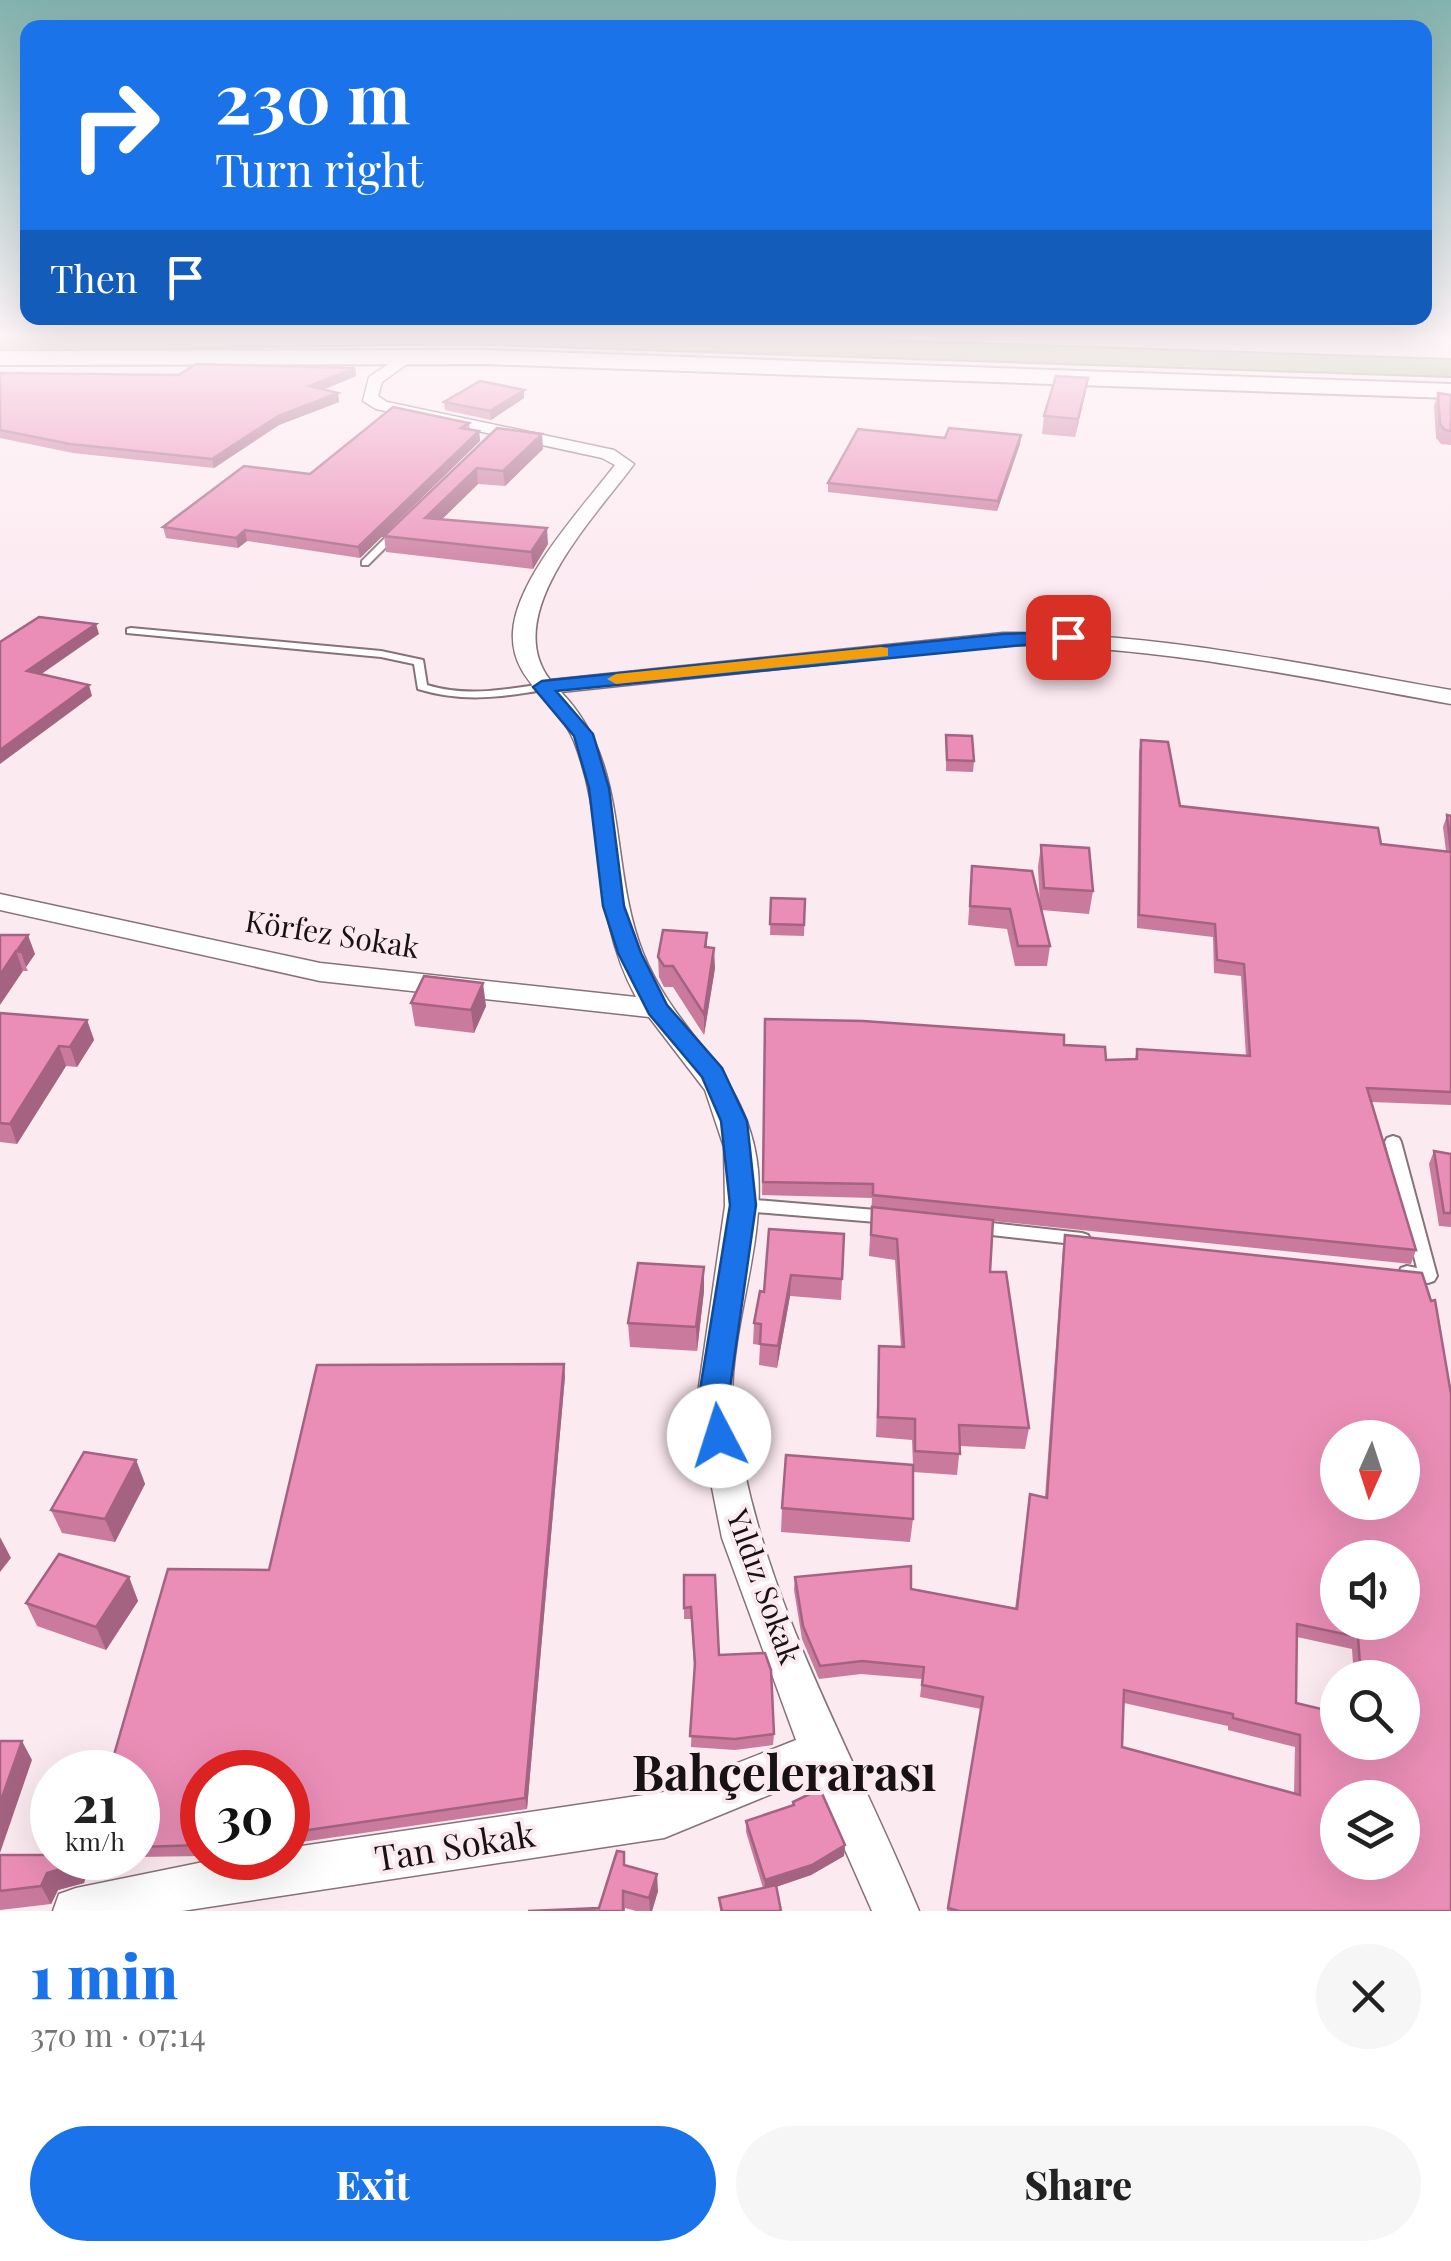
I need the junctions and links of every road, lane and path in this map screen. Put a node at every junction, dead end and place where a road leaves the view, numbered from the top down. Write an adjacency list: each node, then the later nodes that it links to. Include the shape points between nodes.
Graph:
1 (439, 422): 5 (street, Yıldız Sokak, via 494,438 608,454 625,464 556,554 523,628 527,668)
2 (406, 523): 3 (lane)
3 (365, 563)
4 (130, 631): 5 (lane, via 420,662 422,687 439,693 482,697)
5 (542, 687): 6 (street, via 1068,637 1132,640); 8 (street, Yıldız Sokak, via 583,734 599,788 614,906)
6 (1451, 697)
7 (0, 902): 8 (street, Körfez Sokak, via 320,972)
8 (657, 1009): 10 (street, Yıldız Sokak, via 713,1074 734,1121)
9 (1393, 1142): 14 (lane, via 1428,1276)
10 (743, 1205): 11 (lane); 15 (street, Yıldız Sokak, via 713,1402 737,1519)
11 (901, 1219)
12 (960, 1226): 13 (lane)
13 (1097, 1241)
14 (1389, 1272)
15 (824, 1750): 16 (street, Tan Sokak, via 664,1815 194,1884); 17 (street, Yıldız Sokak)
16 (76, 1911)
17 (896, 1911)

